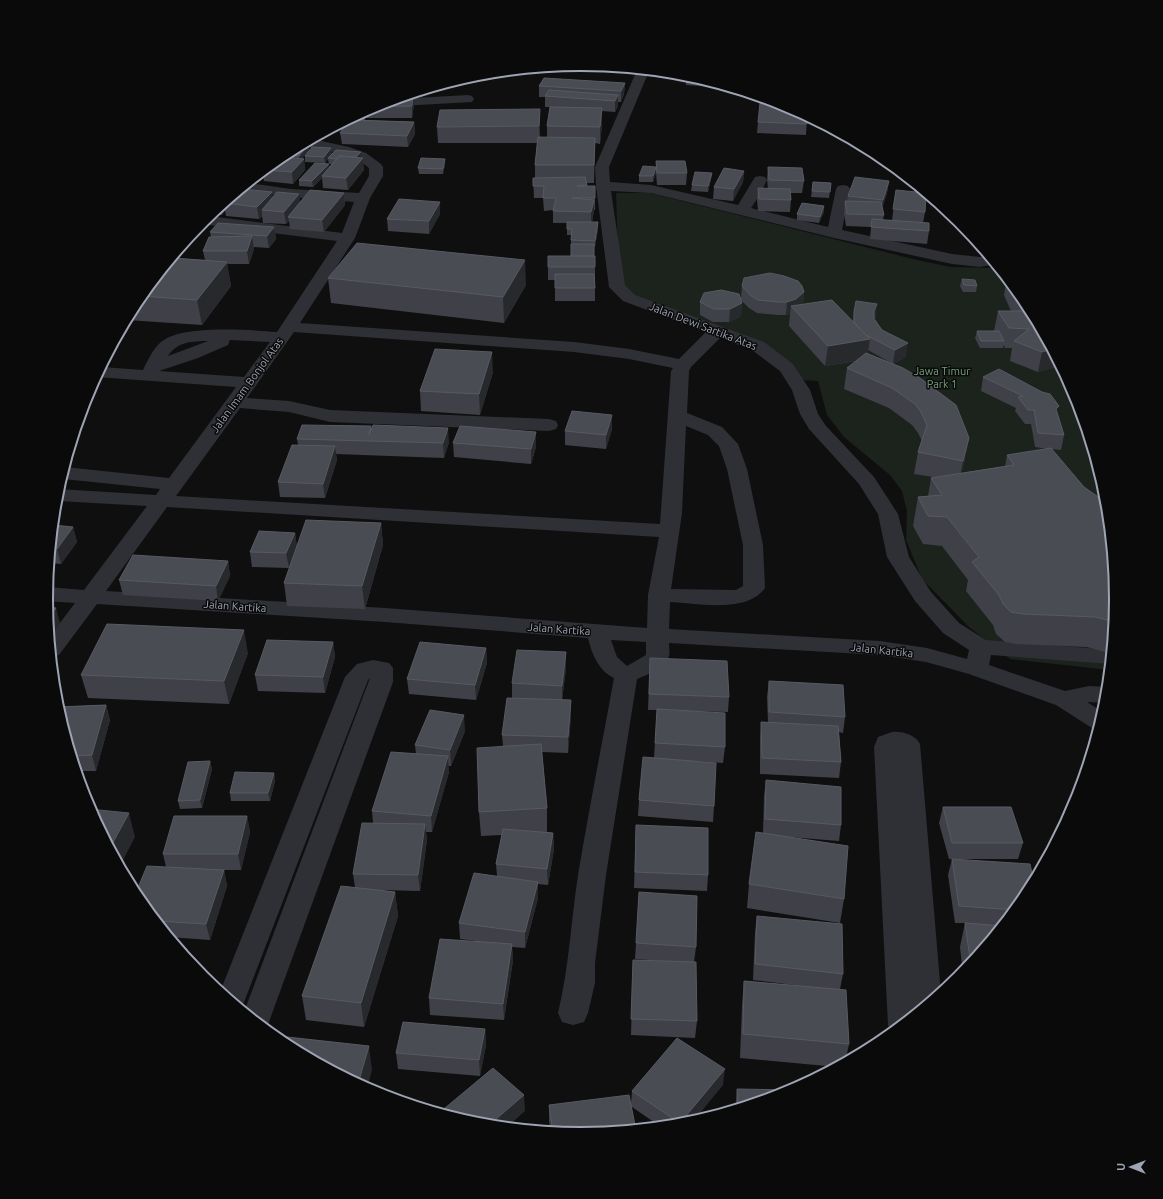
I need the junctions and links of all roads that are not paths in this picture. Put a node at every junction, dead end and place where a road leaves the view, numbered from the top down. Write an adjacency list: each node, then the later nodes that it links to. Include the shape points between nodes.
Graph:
1 (641, 75): 6 (street, Jalan Dewi Sartika Atas, via 602,167)
2 (468, 99): 3 (street)
3 (404, 102)
4 (314, 144): 9 (street, Jalan Imam Bonjol Atas, via 369,159 376,167 376,176)
5 (760, 180): 10 (street)
6 (603, 186): 10 (street, via 651,189); 18 (street, Jalan Dewi Sartika Atas, via 617,287 629,298)
7 (250, 188): 9 (street)
8 (843, 188): 12 (street)
9 (362, 198): 13 (street, Jalan Imam Bonjol Atas)
10 (742, 210): 12 (street)
11 (213, 221): 13 (street)
12 (834, 233): 15 (street)
13 (347, 238): 17 (street, Jalan Imam Bonjol Atas)
14 (981, 253): 15 (street)
15 (934, 255): 16 (street, via 965,261)
16 (987, 260)
17 (285, 332): 19 (street, via 574,347); 20 (street, via 233,336); 22 (street, Jalan Imam Bonjol Atas)
18 (714, 334): 19 (street); 37 (street, Jalan Dewi Sartika Atas, via 758,346 787,368 801,390 809,414 818,429 867,481 888,514 898,557 923,596 951,628)
19 (688, 360): 24 (street, via 680,371)
20 (151, 371): 21 (street); 22 (street)
21 (105, 372)
22 (249, 382): 23 (street, Jalan Imam Bonjol Atas)
23 (236, 402): 25 (street, via 289,406 330,416); 27 (street, Jalan Imam Bonjol Atas)
24 (678, 416): 30 (street); 32 (street, via 716,431 728,444 737,469 753,545 754,588 741,597 730,598)
25 (549, 426)
26 (68, 474): 27 (street)
27 (174, 484): 29 (street, Jalan Imam Bonjol Atas)
28 (63, 495): 29 (street)
29 (162, 500): 30 (street); 33 (street, Jalan Imam Bonjol Atas)
30 (670, 531): 32 (street)
31 (53, 594): 33 (street, Jalan Kartika)
32 (659, 595): 35 (street)
33 (90, 597): 34 (street, Jalan Kartika); 36 (street, Jalan Imam Bonjol Atas)
34 (597, 632): 35 (street, Jalan Kartika); 40 (street, via 605,657 611,666)
35 (658, 634): 39 (street, Jalan Kartika, via 880,648 927,655); 40 (street, via 657,657 641,669)
36 (55, 644)
37 (981, 646): 38 (street); 39 (street)
38 (1106, 657)
39 (977, 669): 42 (street, Jalan Kartika)
40 (626, 675): 46 (street, via 592,875 580,983)
41 (1101, 695): 42 (street, via 1089,694)
42 (1064, 699): 43 (street, Jalan Kartika)
43 (1096, 719)
44 (233, 997): 47 (street, via 357,677 364,669 381,668 381,682)
45 (927, 1000): 48 (street, via 909,750 908,744 904,741 891,740 886,747)
46 (573, 1013)
47 (256, 1016)
48 (903, 1019)

